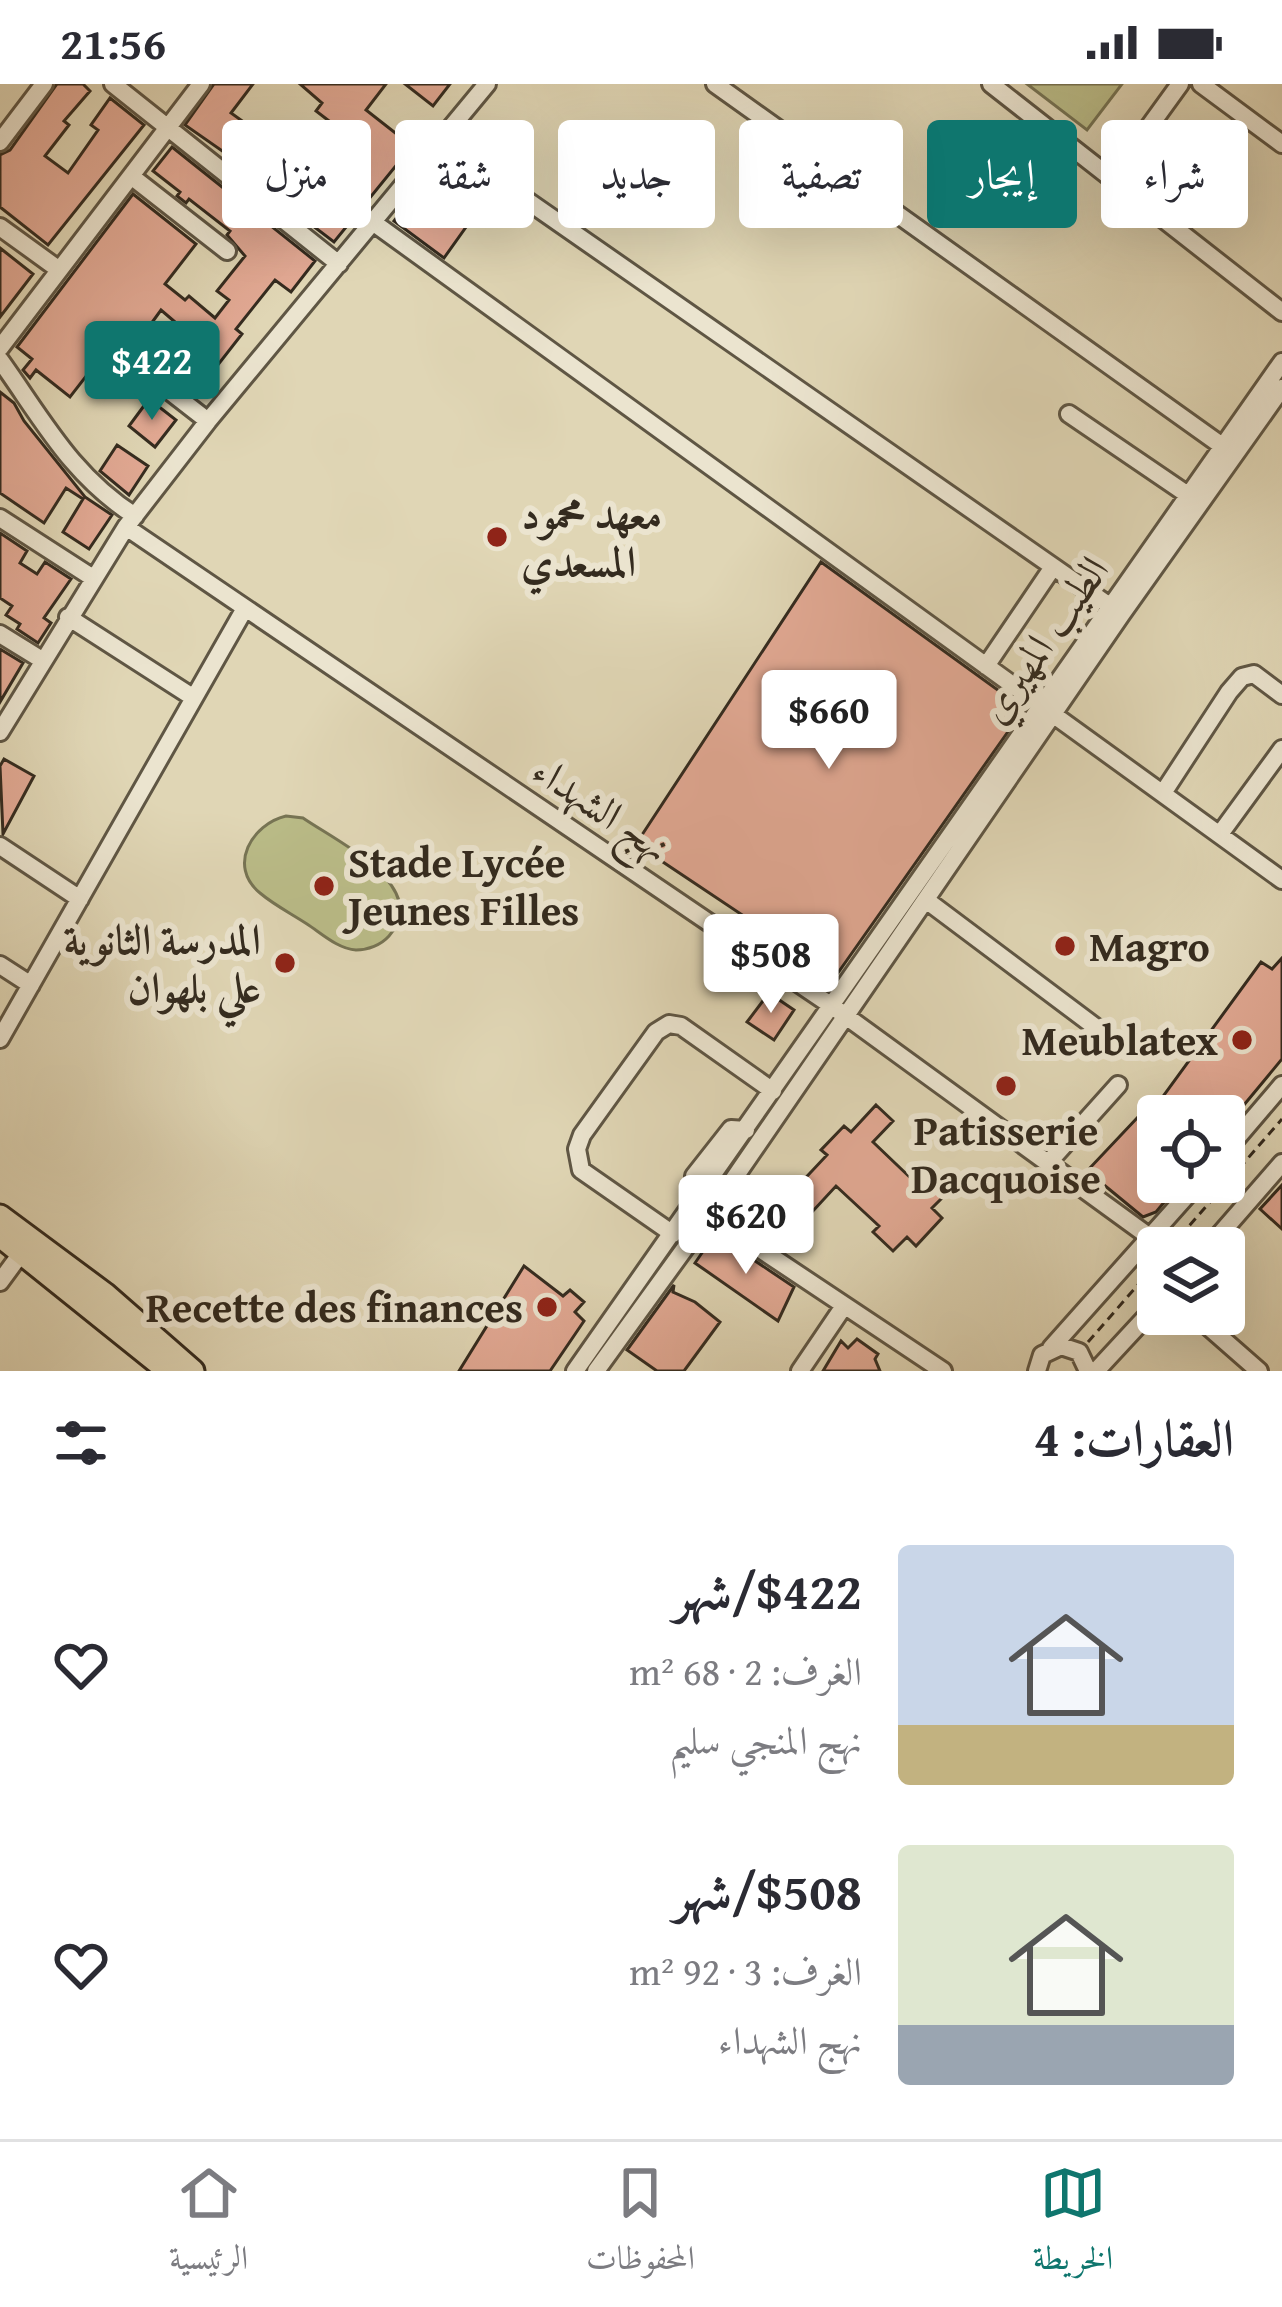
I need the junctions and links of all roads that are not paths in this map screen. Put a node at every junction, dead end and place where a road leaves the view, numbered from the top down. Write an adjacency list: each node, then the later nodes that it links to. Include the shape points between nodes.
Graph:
1 (44, 84): 12 (street)
2 (113, 84): 11 (street)
3 (201, 84): 11 (street)
4 (487, 84): 9 (street)
5 (715, 84): 32 (street)
6 (991, 84): 14 (street)
7 (1180, 84): 10 (street)
8 (1202, 84): 13 (street)
9 (457, 120)
10 (1154, 120)
11 (166, 126): 15 (street); 22 (street)
12 (0, 142)
13 (1282, 144)
14 (1101, 169)
15 (130, 176): 21 (street); 23 (street)
16 (395, 197): 18 (street)
17 (534, 205): 36 (street)
18 (374, 223): 22 (street); 43 (street)
19 (0, 227): 23 (street)
20 (1175, 228): 24 (street)
21 (227, 251)
22 (339, 264): 31 (street)
23 (58, 269): 25 (street)
24 (1282, 312)
25 (0, 348)
26 (163, 348): 31 (street, via 145,372)
27 (0, 360): 35 (street, نهج الشهداء, via 56,443)
28 (1282, 362): 32 (street, الطيب المهيري)
29 (1282, 388): 32 (street)
30 (1069, 414): 33 (street)
31 (208, 421): 35 (street)
32 (1229, 451): 33 (street, الطيب المهيري); 39 (street)
33 (1188, 495): 39 (street, الطيب المهيري)
34 (0, 518): 37 (street)
35 (131, 522): 37 (street); 38 (street, نهج الشهداء)
36 (1053, 567): 39 (street); 43 (street)
37 (93, 578): 40 (street)
38 (244, 610): 45 (street); 57 (street, نهج الشهداء)
39 (1115, 610): 46 (street)
40 (68, 617): 42 (street); 45 (street)
41 (0, 634): 42 (street)
42 (42, 660): 47 (street)
43 (986, 665): 46 (street)
44 (1282, 695): 49 (street, via 1254,674 1242,677)
45 (194, 698): 53 (street)
46 (1047, 710): 49 (street); 54 (street); 57 (street, الطيب المهيري)
47 (0, 732)
48 (1282, 749): 50 (street)
49 (1163, 794): 50 (street)
50 (1220, 834): 52 (street)
51 (0, 846): 53 (street)
52 (1282, 880)
53 (80, 898): 56 (street)
54 (926, 900): 57 (street); 59 (street)
55 (0, 965): 56 (street)
56 (31, 986): 58 (street)
57 (839, 1011): 62 (street, الطيب المهيري); 64 (street, نهج الشهداء); 67 (street)
58 (0, 1039)
59 (1118, 1044)
60 (1118, 1085): 64 (street)
61 (1282, 1085): 63 (street)
62 (773, 1091): 72 (street, الطيب المهيري); 72 (street, via 669,1024 582,1135 581,1170)
63 (1245, 1128)
64 (1048, 1163): 71 (street, نهج الشهداء)
65 (1282, 1163): 70 (street)
66 (1181, 1203): 69 (street)
67 (709, 1215): 77 (street); 85 (street)
68 (0, 1216): 81 (main road, via 105,1294)
69 (1160, 1227)
70 (1226, 1227)
71 (1137, 1228)
72 (673, 1234): 84 (street, الطيب المهيري)
73 (0, 1236): 74 (main road)
74 (22, 1252): 76 (street); 81 (main road)
75 (1137, 1253): 80 (street)
76 (0, 1282)
77 (844, 1306): 86 (street); 87 (street)
78 (1137, 1325): 88 (street)
79 (1218, 1335): 89 (street)
80 (1051, 1348): 82 (street); 88 (street, via 1071,1347)
81 (159, 1363): 83 (main road)
82 (1035, 1368)
83 (193, 1371)
84 (575, 1371)
85 (596, 1371)
86 (800, 1371)
87 (943, 1371)
88 (1092, 1371)
89 (1258, 1371)

